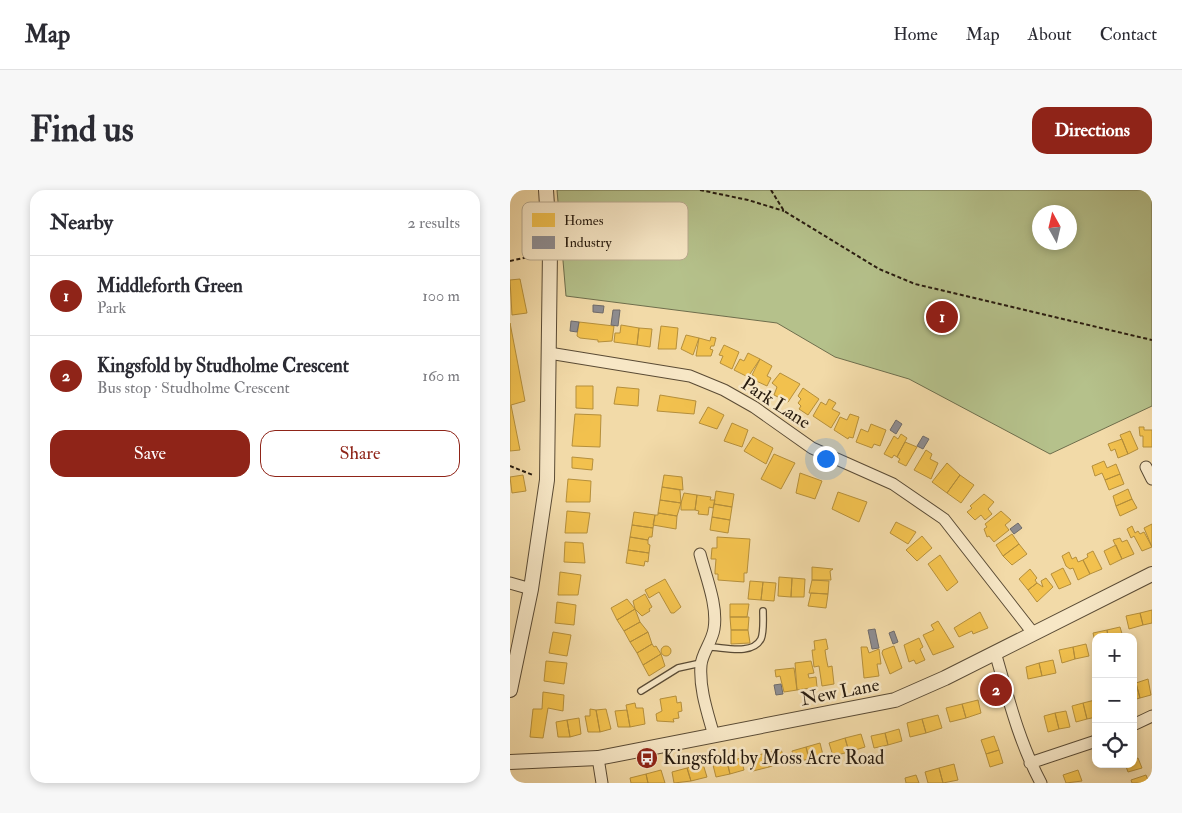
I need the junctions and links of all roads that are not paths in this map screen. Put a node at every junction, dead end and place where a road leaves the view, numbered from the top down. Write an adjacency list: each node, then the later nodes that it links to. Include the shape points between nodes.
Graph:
1 (550, 260): 2 (street)
2 (549, 353): 8 (street, via 547,480); 10 (street, Park Lane, via 690,376 754,407 812,448 893,484 944,519)
3 (1146, 468): 4 (street)
4 (1152, 479)
5 (700, 554): 11 (street, via 714,610 715,628)
6 (1152, 574): 10 (street, New Lane)
7 (510, 584): 8 (street)
8 (531, 589): 14 (street)
9 (763, 611): 11 (lane, via 762,637 755,645 746,649)
10 (1033, 633): 12 (street, New Lane)
11 (709, 646): 13 (street)
12 (995, 652): 18 (street, New Lane, via 895,700); 22 (street)
13 (701, 663): 15 (lane, via 678,668); 18 (street, via 702,690)
14 (510, 690)
15 (641, 691)
16 (1152, 717): 17 (street)
17 (1137, 723)
18 (714, 736): 20 (street, New Lane)
19 (1092, 742): 22 (street)
20 (598, 758): 21 (street, New Lane); 23 (street)
21 (510, 762)
22 (1030, 764): 24 (street)
23 (602, 783)
24 (1041, 783)

